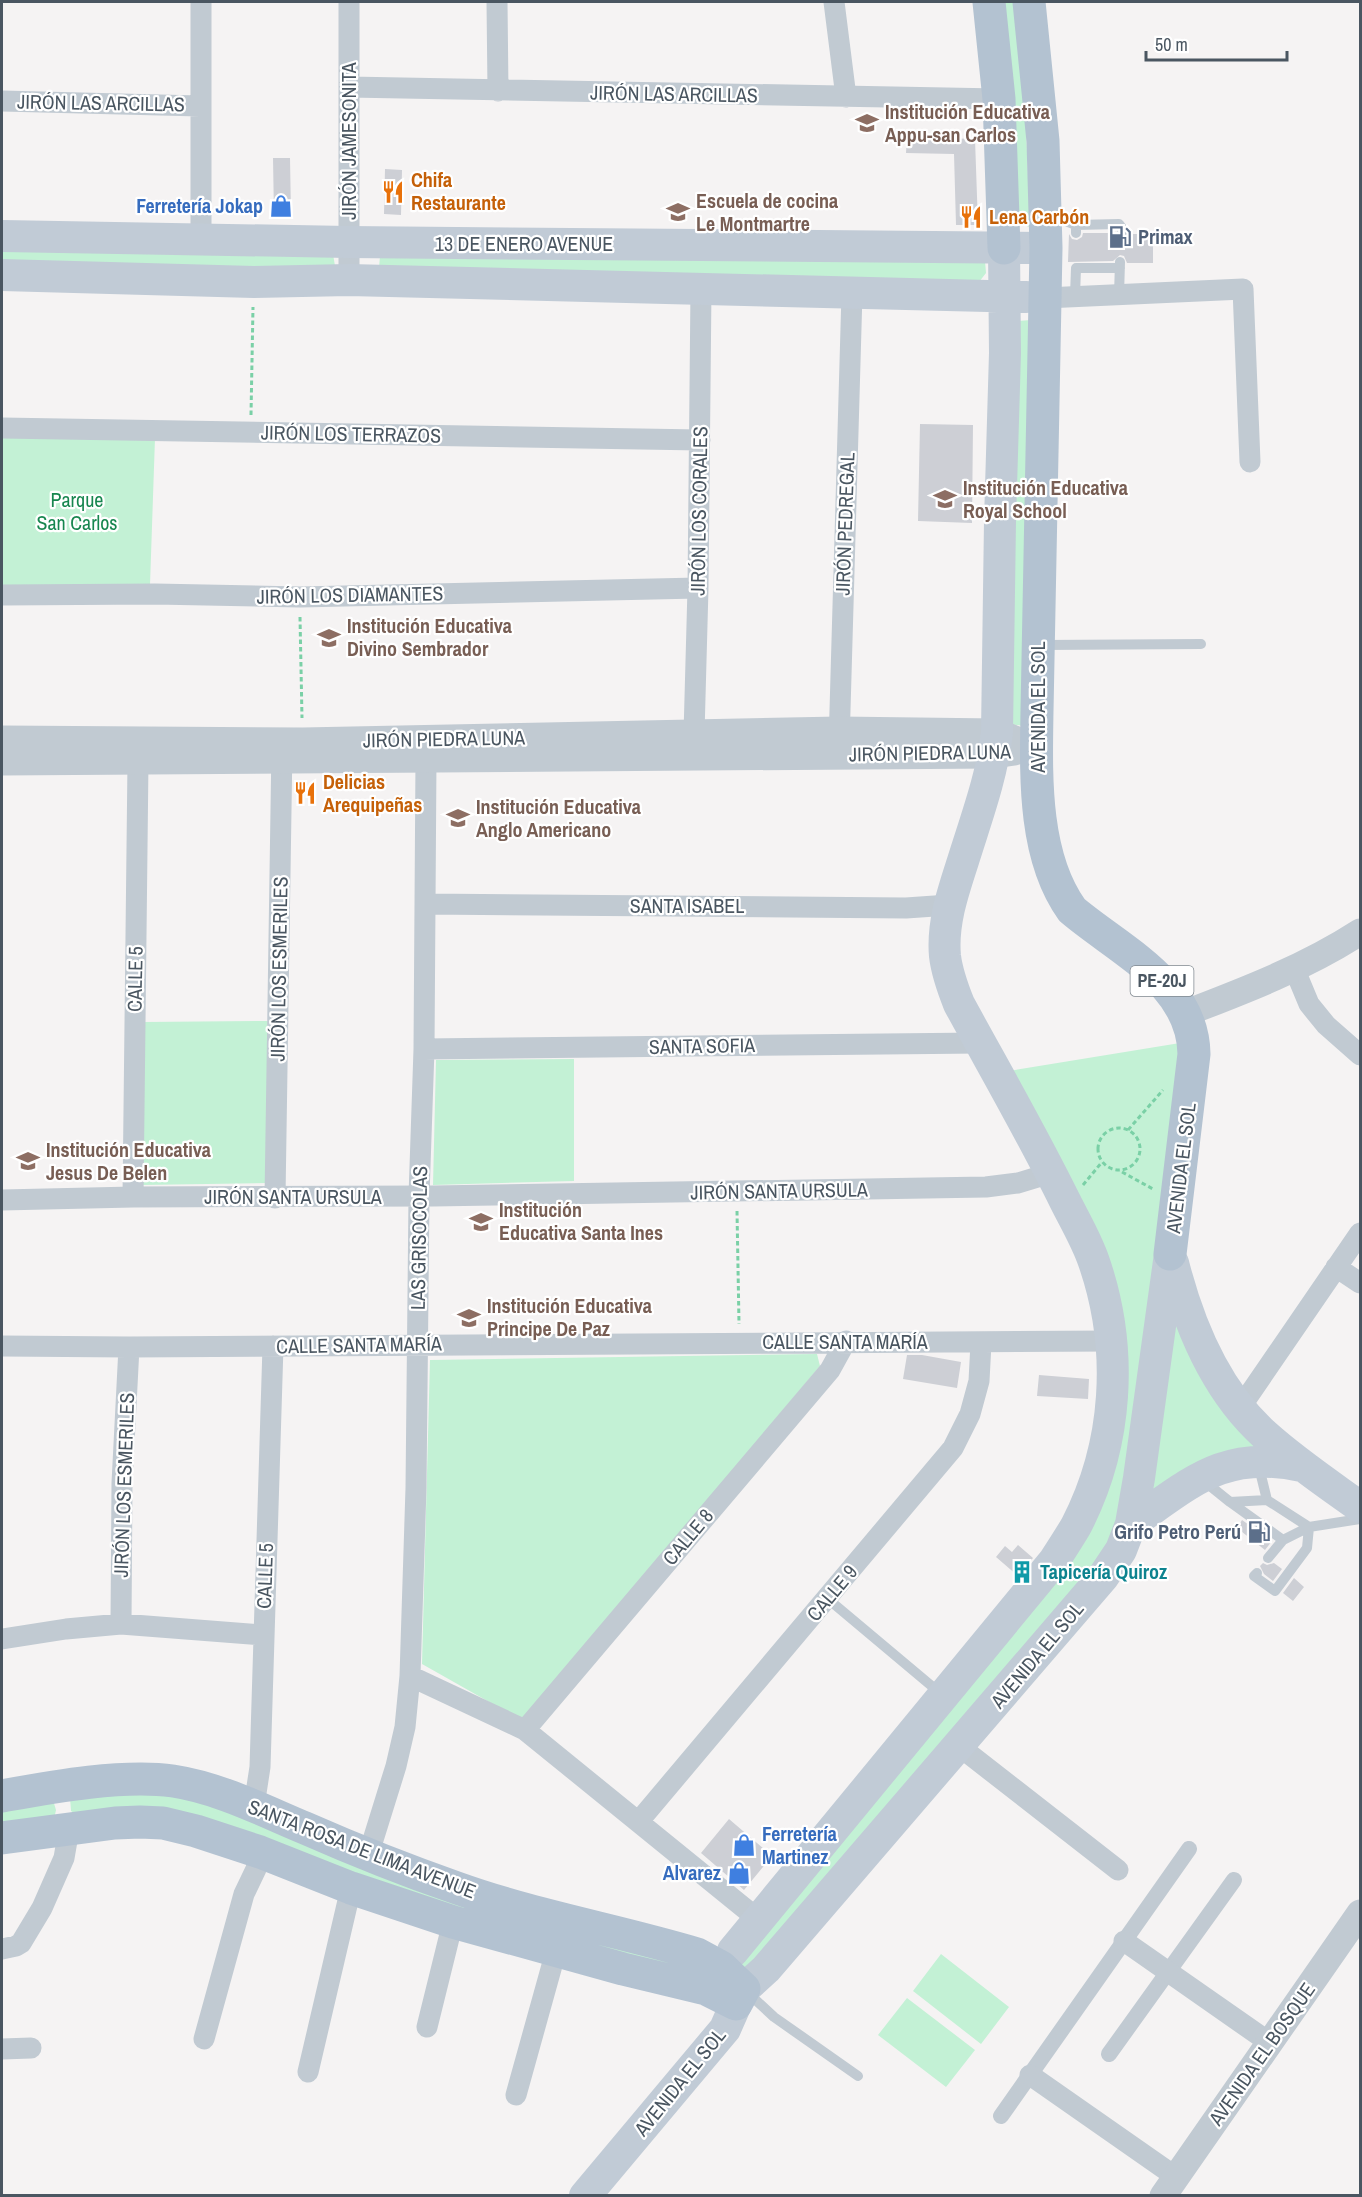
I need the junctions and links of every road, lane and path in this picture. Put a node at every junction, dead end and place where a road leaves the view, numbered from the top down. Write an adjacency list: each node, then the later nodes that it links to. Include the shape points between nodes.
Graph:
1 (201, 2): 12 (street)
2 (349, 2): 7 (street, JIRÓN JAMESONITA)
3 (497, 2): 8 (street)
4 (834, 2): 9 (street)
5 (989, 2): 10 (main road, AVENIDA EL SOL)
6 (1029, 2): 13 (main road, AVENIDA EL SOL / PE-20J, via 1039,89)
7 (350, 87): 8 (street, JIRÓN LAS ARCILLAS); 17 (street, JIRÓN JAMESONITA)
8 (498, 91): 9 (street, JIRÓN LAS ARCILLAS)
9 (846, 97): 10 (street, JIRÓN LAS ARCILLAS)
10 (999, 99): 18 (main road, AVENIDA EL SOL)
11 (2, 101): 12 (street, JIRÓN LAS ARCILLAS)
12 (200, 106): 16 (street)
13 (1044, 212): 14 (lane, via 1076,229 1119,224); 19 (main road, AVENIDA EL SOL / PE-20J)
14 (1123, 234)
15 (2, 236): 16 (main road, 13 DE ENERO AVENUE)
16 (201, 240): 17 (main road, 13 DE ENERO AVENUE)
17 (348, 242): 18 (main road, 13 DE ENERO AVENUE); 21 (street, JIRÓN JAMESONITA)
18 (1004, 248): 19 (main road, 13 DE ENERO AVENUE); 26 (main road, AVENIDA EL SOL)
19 (1061, 273): 25 (street); 25 (lane, via 1120,265); 26 (main road, 13 DE ENERO AVENUE); 35 (main road, AVENIDA EL SOL / PE-20J)
20 (2, 275): 22 (main road, 13 DE ENERO AVENUE)
21 (349, 280): 22 (main road, 13 DE ENERO AVENUE); 23 (main road, 13 DE ENERO AVENUE)
22 (254, 282): 28 (path)
23 (701, 288): 24 (main road, 13 DE ENERO AVENUE); 29 (street, JIRÓN LOS CORALES)
24 (852, 293): 26 (main road, 13 DE ENERO AVENUE); 38 (street, JIRÓN PEDREGAL)
25 (1119, 295): 30 (street, via 1243,289)
26 (1005, 296): 39 (main road, AVENIDA EL SOL)
27 (2, 428): 28 (street, JIRÓN LOS TERRAZOS)
28 (251, 432): 29 (street, JIRÓN LOS TERRAZOS)
29 (699, 440): 31 (street, JIRÓN LOS CORALES)
30 (1250, 462)
31 (698, 588): 33 (street, JIRÓN LOS DIAMANTES); 36 (street, JIRÓN LOS CORALES)
32 (2, 595): 33 (street, JIRÓN LOS DIAMANTES)
33 (300, 597): 40 (path)
34 (1201, 644): 35 (lane)
35 (1038, 645): 41 (main road, AVENIDA EL SOL / PE-20J)
36 (694, 734): 38 (street, JIRÓN PIEDRA LUNA); 40 (street, JIRÓN PIEDRA LUNA)
37 (2, 739): 40 (street, JIRÓN PIEDRA LUNA)
38 (839, 742): 39 (street, JIRÓN PIEDRA LUNA); 42 (street, JIRÓN PIEDRA LUNA, via 693,755)
39 (996, 744): 41 (street, JIRÓN PIEDRA LUNA); 46 (main road, AVENIDA EL SOL)
40 (289, 748): 42 (street, JIRÓN PIEDRA LUNA); 43 (street, JIRÓN PIEDRA LUNA); 60 (street, JIRÓN LOS ESMERILES)
41 (1036, 748): 49 (main road, AVENIDA EL SOL / PE-20J, via 1044,843 1060,894 1072,910 1167,986)
42 (426, 759): 45 (street, LAS GRISOCOLAS)
43 (138, 761): 44 (street, JIRÓN PIEDRA LUNA); 59 (street, CALLE 5)
44 (2, 762)
45 (425, 904): 46 (street, SANTA ISABEL, via 894,908); 51 (street, LAS GRISOCOLAS)
46 (949, 904): 50 (main road, AVENIDA EL SOL, via 945,955 950,981)
47 (1360, 932): 48 (street)
48 (1294, 968): 49 (street); 52 (street, via 1309,1004)
49 (1186, 1013): 62 (main road, AVENIDA EL SOL / PE-20J, via 1194,1037 1194,1054)
50 (980, 1043): 51 (street, SANTA SOFIA); 56 (main road, AVENIDA EL SOL)
51 (424, 1049): 58 (street, LAS GRISOCOLAS)
52 (1360, 1055)
53 (1165, 1088): 54 (path)
54 (1128, 1130): 55 (path, via 1138,1139 1140,1153 1134,1166); 55 (path, via 1114,1128 1099,1142 1102,1162)
55 (1121, 1171): 62 (path)
56 (1051, 1173): 57 (street, JIRÓN SANTA URSULA, via 986,1187); 68 (main road, AVENIDA EL SOL, via 1094,1260)
57 (736, 1191): 58 (street, JIRÓN SANTA URSULA); 69 (path)
58 (419, 1196): 60 (street, JIRÓN SANTA URSULA); 71 (street, LAS GRISOCOLAS)
59 (133, 1197): 60 (street, JIRÓN SANTA URSULA); 61 (street, JIRÓN SANTA URSULA)
60 (274, 1198)
61 (2, 1200)
62 (1177, 1202): 64 (main road, AVENIDA EL SOL / PE-20J)
63 (1360, 1233): 65 (street)
64 (1170, 1254): 75 (main road, PE-20J, via 1203,1349); 83 (main road, AVENIDA EL SOL)
65 (1336, 1267): 66 (street); 75 (street)
66 (1360, 1283)
67 (846, 1341): 69 (street, CALLE SANTA MARÍA); 70 (street, CALLE SANTA MARÍA); 94 (street, CALLE 8, via 830,1370)
68 (1113, 1341): 70 (street, CALLE SANTA MARÍA); 93 (main road, AVENIDA EL SOL, via 1110,1420 1090,1496 1075,1528 1054,1561)
69 (740, 1342): 71 (street, CALLE SANTA MARÍA)
70 (981, 1343): 88 (street, CALLE 9, via 980,1381 970,1414 953,1448)
71 (418, 1344): 73 (street, CALLE SANTA MARÍA); 92 (street, LAS GRISOCOLAS)
72 (2, 1346): 74 (street, CALLE SANTA MARÍA)
73 (273, 1346): 74 (street, CALLE SANTA MARÍA); 90 (street, CALLE 5)
74 (129, 1347): 89 (street, JIRÓN LOS ESMERILES, via 122,1483)
75 (1239, 1408): 77 (main road, PE-20J)
76 (1257, 1460): 77 (main road); 78 (main road); 79 (lane)
77 (1302, 1466): 81 (main road, PE-20J)
78 (1199, 1478): 80 (lane); 83 (main road)
79 (1267, 1500): 80 (lane); 84 (lane)
80 (1230, 1502): 85 (lane)
81 (1360, 1507)
82 (1360, 1519): 84 (lane)
83 (1131, 1524): 95 (main road, AVENIDA EL SOL, via 1121,1550 1103,1578)
84 (1309, 1527): 85 (lane); 87 (lane, via 1306,1548 1275,1591 1254,1576)
85 (1283, 1540): 86 (lane)
86 (1268, 1558)
87 (1257, 1573)
88 (828, 1599): 93 (lane); 99 (street, CALLE 9)
89 (121, 1624): 90 (street); 91 (street)
90 (263, 1635): 98 (street, CALLE 5, via 260,1767)
91 (2, 1639)
92 (410, 1676): 94 (street); 104 (street, LAS GRISOCOLAS, via 396,1766)
93 (944, 1696): 109 (main road, AVENIDA EL SOL)
94 (525, 1730): 99 (street)
95 (959, 1746): 105 (street); 116 (main road, AVENIDA EL SOL)
96 (58, 1786): 97 (main road, SANTA ROSA DE LIMA AVENUE); 98 (main road, SANTA ROSA DE LIMA AVENUE, via 172,1781 212,1790); 100 (main road)
97 (2, 1796)
98 (254, 1806): 104 (main road, SANTA ROSA DE LIMA AVENUE)
99 (639, 1821): 109 (street)
100 (69, 1829): 101 (main road, SANTA ROSA DE LIMA AVENUE); 103 (main road, SANTA ROSA DE LIMA AVENUE, via 115,1823 163,1823); 112 (street, via 64,1858 42,1908 21,1943)
101 (2, 1838)
102 (1189, 1849): 111 (street)
103 (260, 1852): 107 (main road, SANTA ROSA DE LIMA AVENUE); 118 (street, via 244,1894)
104 (368, 1856): 114 (main road, SANTA ROSA DE LIMA AVENUE, via 528,1911 697,1954)
105 (1118, 1870)
106 (1234, 1881): 115 (street)
107 (351, 1888): 110 (main road, SANTA ROSA DE LIMA AVENUE); 123 (street)
108 (1360, 1913): 119 (street, AVENIDA EL BOSQUE)
109 (759, 1920): 114 (main road, AVENIDA EL SOL)
110 (453, 1922): 113 (main road, SANTA ROSA DE LIMA AVENUE); 117 (street)
111 (1124, 1941): 115 (street); 124 (street)
112 (2, 1949)
113 (556, 1951): 114 (main road, SANTA ROSA DE LIMA AVENUE); 126 (street)
114 (720, 1969): 116 (main road, SANTA ROSA DE LIMA AVENUE)
115 (1168, 1972): 119 (street); 122 (street)
116 (740, 1996): 125 (lane); 129 (main road, AVENIDA EL SOL, via 725,2029)
117 (427, 2027)
118 (204, 2039)
119 (1270, 2043): 128 (street, AVENIDA EL BOSQUE)
120 (2, 2049): 121 (street)
121 (31, 2049)
122 (1109, 2054)
123 (308, 2072)
124 (1030, 2075): 127 (street); 128 (street)
125 (858, 2076)
126 (516, 2096)
127 (1001, 2116)
128 (1169, 2186)
129 (585, 2196)

